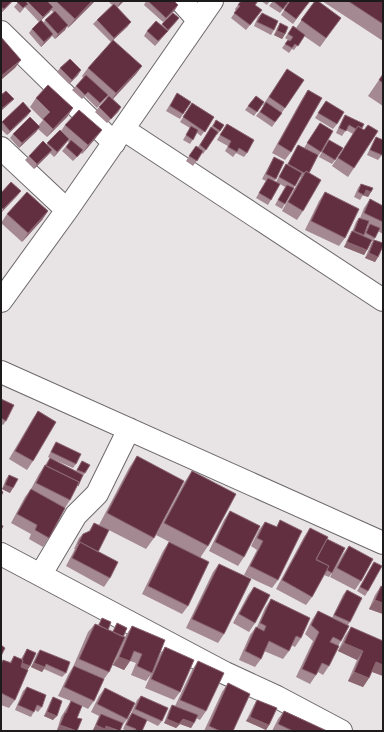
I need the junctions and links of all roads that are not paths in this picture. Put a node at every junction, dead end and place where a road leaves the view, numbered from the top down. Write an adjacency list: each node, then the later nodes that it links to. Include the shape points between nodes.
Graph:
1 (181, 1): 3 (street)
2 (212, 1): 3 (street)
3 (198, 20): 5 (street)
4 (1, 32): 5 (street)
5 (119, 136): 7 (street); 8 (street)
6 (1, 148): 7 (street)
7 (67, 210): 9 (street)
8 (383, 300)
9 (1, 301)
10 (1, 372): 11 (street)
11 (129, 429): 12 (street); 14 (street, via 97,494 76,515)
12 (383, 543)
13 (1, 554): 14 (street)
14 (41, 574): 15 (street, via 225,673)
15 (341, 731)

